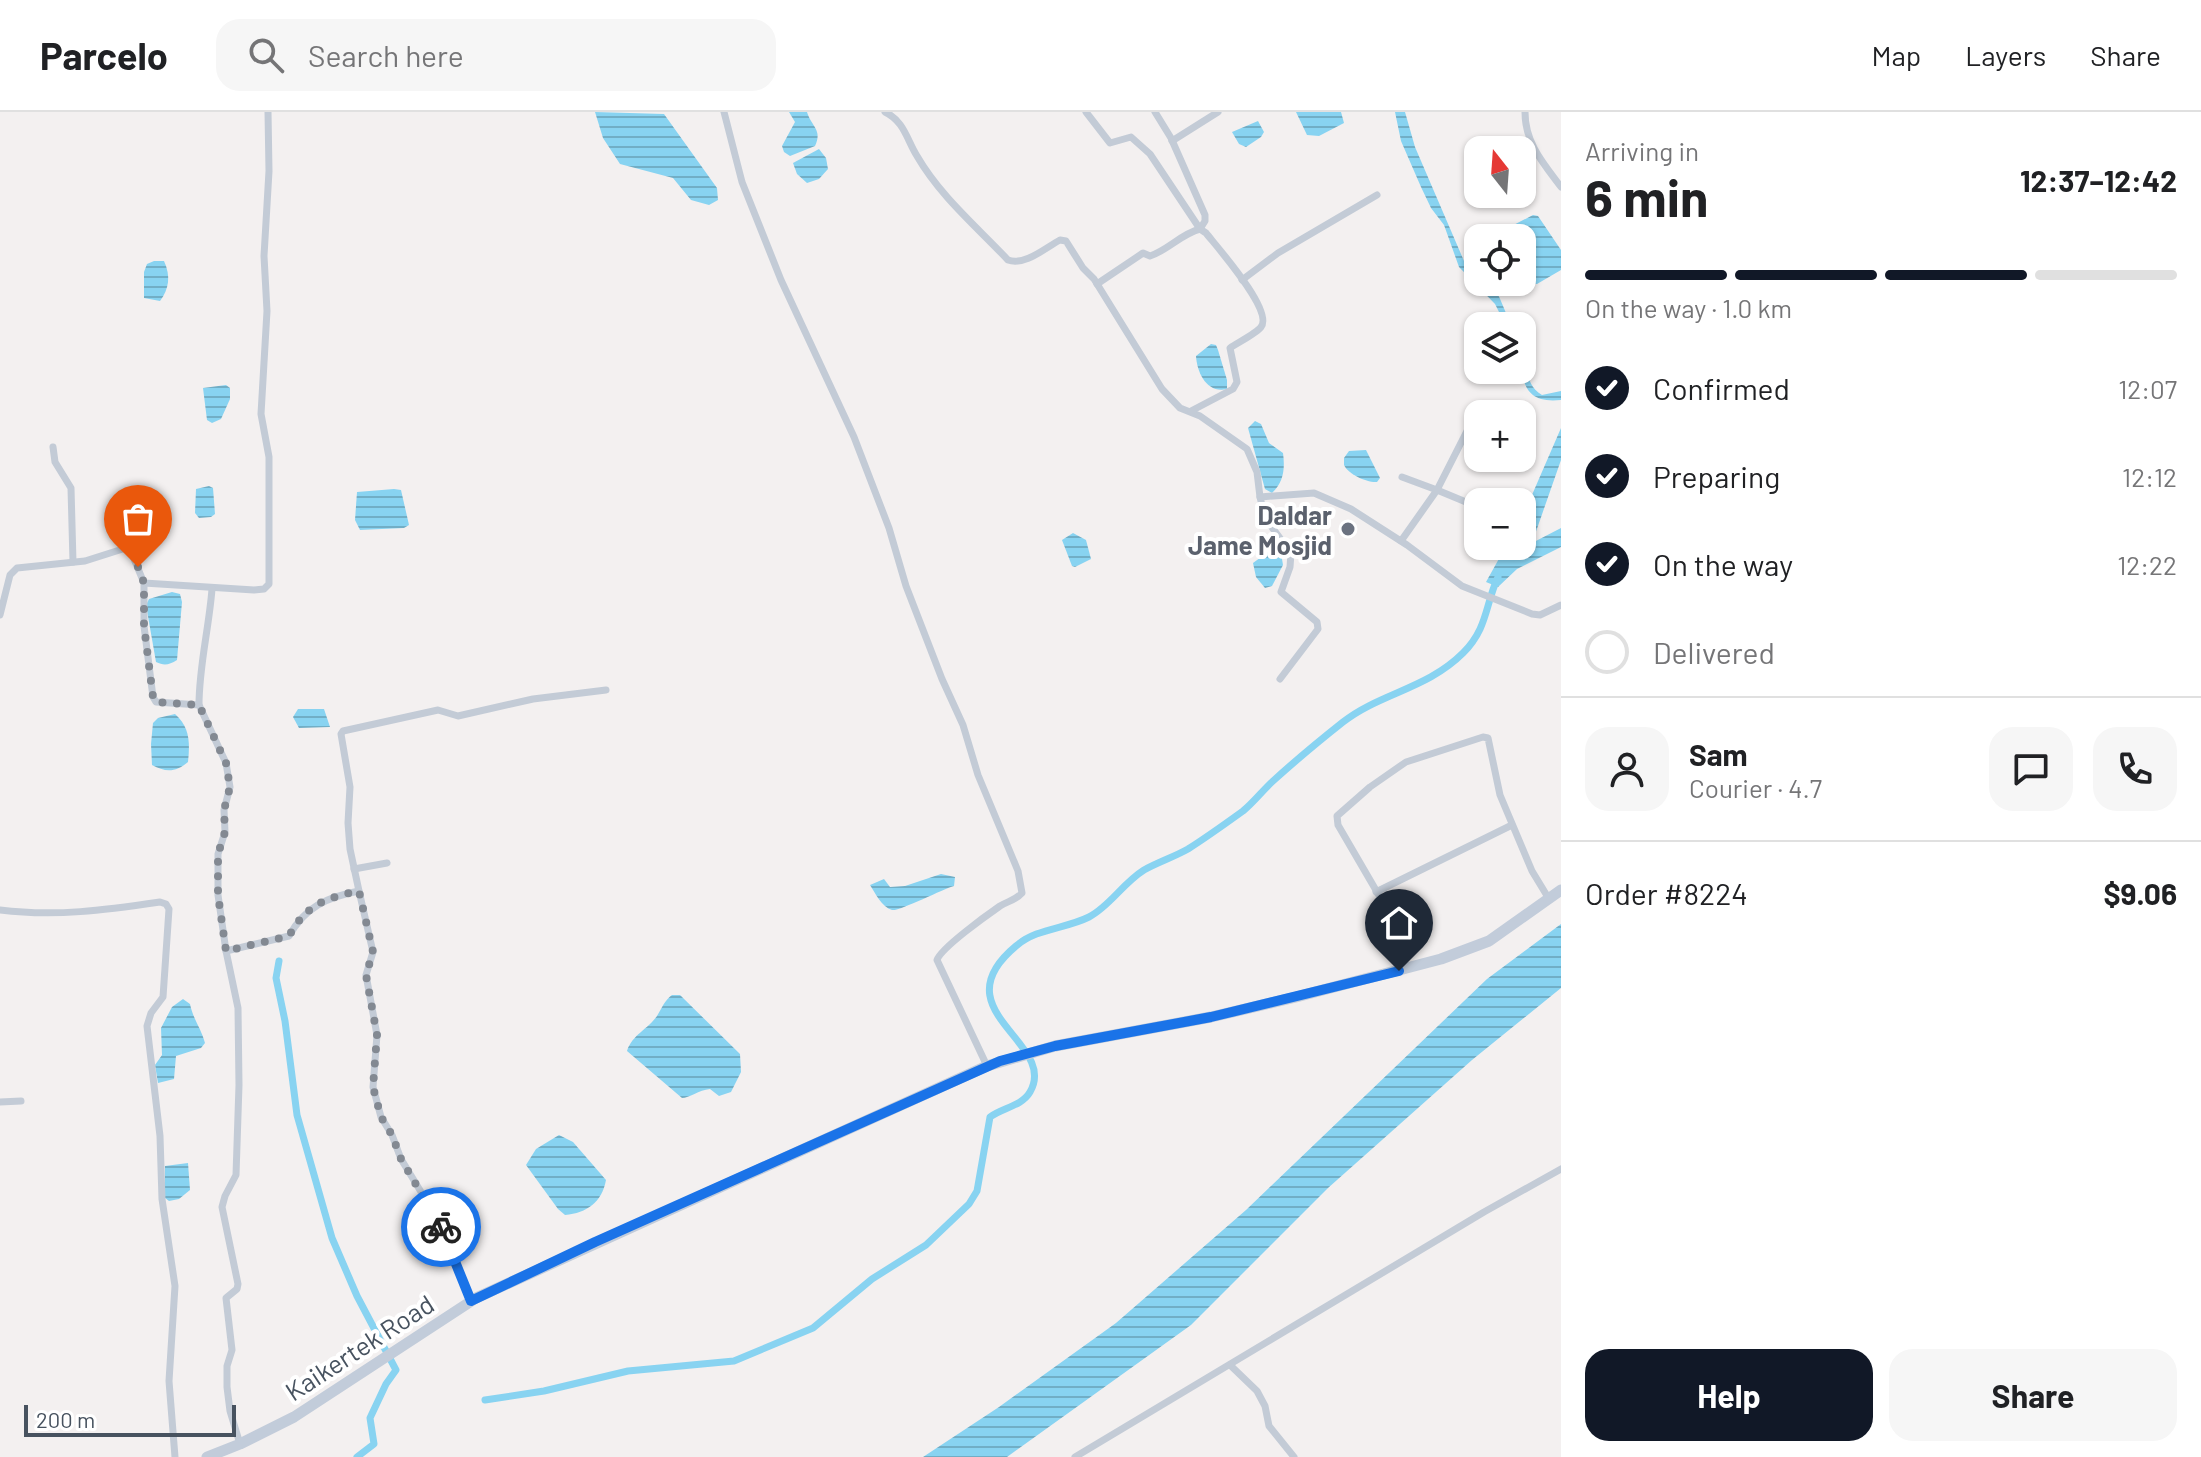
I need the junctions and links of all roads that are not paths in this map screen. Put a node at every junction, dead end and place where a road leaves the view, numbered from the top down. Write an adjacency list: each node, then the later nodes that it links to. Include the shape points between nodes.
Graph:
1 (268, 112): 24 (street, via 261,414 269,457 269,584 254,590)
2 (724, 112): 40 (street, via 742,182 854,437 1018,871 1022,893 950,944 937,960)
3 (885, 112): 13 (street, via 902,125 917,157 948,198 1008,260 1021,261 1066,241)
4 (1086, 112): 11 (street, via 1110,143 1131,137 1150,154)
5 (1155, 112): 8 (street)
6 (1218, 112): 8 (street)
7 (1525, 112): 9 (street, via 1530,143)
8 (1172, 141): 11 (street, via 1205,215)
9 (1561, 187)
10 (1377, 195): 12 (street)
11 (1200, 229): 12 (street); 13 (street, via 1162,252 1143,253)
12 (1242, 280): 14 (street, via 1265,317 1261,328 1230,348 1237,382 1233,389)
13 (1097, 284): 14 (street, via 1162,389 1180,408)
14 (1191, 411): 19 (street, via 1247,449)
15 (1464, 437): 18 (street)
16 (53, 447): 22 (street, via 55,462 71,488)
17 (1402, 477): 18 (street)
18 (1437, 490): 20 (street); 21 (street)
19 (1260, 497): 21 (street, via 1314,493); 27 (street, via 1265,518 1291,553 1281,592 1317,622 1318,629)
20 (1464, 501)
21 (1401, 541): 25 (street, via 1476,593 1540,615)
22 (73, 562): 23 (street, via 129,547); 26 (street, via 17,568 10,575)
23 (144, 583): 24 (street); 29 (street, via 153,697 162,704)
24 (212, 589): 29 (street, via 199,668)
25 (1561, 605)
26 (0, 615)
27 (1280, 679)
28 (606, 690): 32 (street, via 458,716 438,710 343,731)
29 (199, 705): 38 (street, via 226,763 230,787 218,854)
30 (1512, 825): 35 (street); 35 (street, via 1486,737 1406,762 1337,816); 36 (street)
31 (387, 863): 32 (street)
32 (354, 869): 34 (street)
33 (1561, 890): 36 (main road, Kaikertek Road)
34 (359, 891): 38 (street, via 321,901 298,920 289,936); 44 (street, via 373,952 366,975 377,1035 377,1102)
35 (1376, 892): 39 (street, via 1384,904)
36 (1549, 899): 39 (main road, Kaikertek Road, via 1489,941)
37 (0, 910): 47 (street, via 89,913 160,902 169,909 163,997 147,1026 175,1286 169,1381)
38 (226, 951): 46 (street, via 238,1008 239,1085 236,1175 222,1207 238,1284 226,1298 232,1350 227,1387)
39 (1399, 971): 40 (main road, Kaikertek Road, via 1211,1017 1055,1046)
40 (987, 1066): 44 (main road, Kaikertek Road)
41 (21, 1101): 42 (street)
42 (0, 1102)
43 (1561, 1169): 45 (street)
44 (471, 1301): 46 (main road, Kaikertek Road, via 294,1417)
45 (1230, 1365): 49 (street); 50 (street, via 1257,1391 1269,1426)
46 (240, 1444): 48 (main road, Kaikertek Road)
47 (175, 1457)
48 (207, 1457)
49 (1075, 1457)
50 (1294, 1457)

